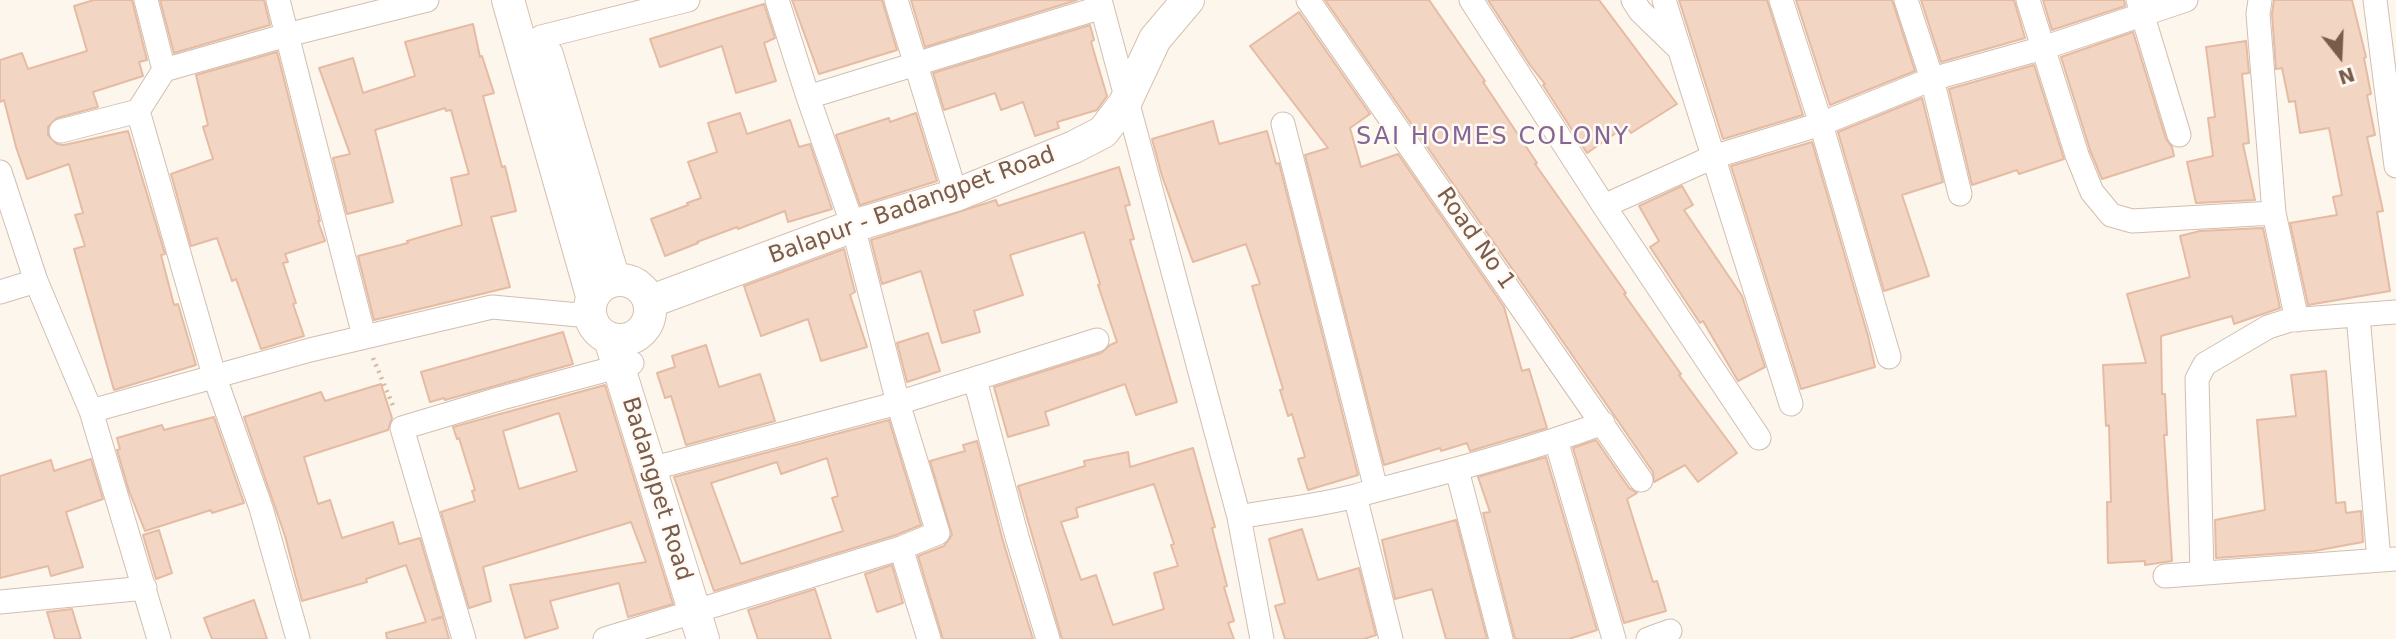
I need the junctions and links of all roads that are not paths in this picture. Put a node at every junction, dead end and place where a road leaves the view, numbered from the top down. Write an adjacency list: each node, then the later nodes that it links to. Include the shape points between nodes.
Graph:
1 (146, 0): 28 (street)
2 (278, 0): 23 (street)
3 (426, 0): 23 (street)
4 (508, 0): 51 (main road, Badangpet Road)
5 (530, 0): 24 (main road, Badangpet Road)
6 (688, 0): 20 (street)
7 (777, 0): 30 (street)
8 (896, 0): 27 (street)
9 (1188, 0): 31 (main road, Balapur - Badangpet Road, via 1155,39)
10 (1308, 0): 60 (street, Road No 1)
11 (1471, 0): 42 (street)
12 (1633, 0): 26 (street)
13 (1664, 0): 26 (street)
14 (1781, 0): 34 (street)
15 (1906, 0): 29 (street)
16 (2028, 0): 25 (street)
17 (2186, 0): 22 (street)
18 (2260, 0): 43 (street)
19 (2375, 0): 38 (street)
20 (653, 4): 24 (street)
21 (1101, 4): 27 (street); 31 (street)
22 (2140, 7): 25 (street); 36 (street)
23 (287, 35): 28 (street); 52 (street)
24 (541, 37): 51 (main road, Badangpet Road)
25 (2043, 48): 29 (street); 43 (street, via 2092,192 2111,215 2132,221)
26 (1679, 49): 37 (street)
27 (914, 64): 30 (street); 41 (street)
28 (164, 70): 32 (street)
29 (1933, 79): 34 (street); 40 (street)
30 (808, 97): 44 (street)
31 (1125, 103): 41 (main road, Balapur - Badangpet Road, via 1103,132); 67 (street)
32 (138, 111): 35 (street); 55 (street)
33 (1283, 124): 66 (street)
34 (1821, 124): 37 (street); 54 (street)
35 (61, 131)
36 (2179, 135)
37 (1713, 158): 42 (street); 58 (street)
38 (2396, 166)
39 (0, 172): 45 (street)
40 (1960, 194)
41 (956, 195): 44 (main road, Balapur - Badangpet Road)
42 (1604, 206): 61 (street)
43 (2274, 213): 50 (street)
44 (853, 226): 47 (main road, Balapur - Badangpet Road); 57 (street)
45 (36, 281): 46 (street); 59 (street)
46 (0, 292)
47 (649, 302): 51 (main road, via 643,330); 51 (main road, via 632,282)
48 (2396, 312): 49 (street)
49 (2358, 315): 50 (street); 69 (street)
50 (2297, 320): 70 (street, via 2268,327 2243,340 2205,364 2197,379)
51 (612, 329): 52 (street, via 492,307); 63 (main road, Badangpet Road); 77 (street, via 502,398 402,428)
52 (364, 336): 55 (street)
53 (1097, 340): 56 (street)
54 (1889, 357)
55 (214, 376): 59 (street); 76 (street, via 261,508)
56 (975, 380): 57 (street); 81 (street)
57 (898, 403): 63 (street); 68 (street, via 938,533)
58 (1791, 404)
59 (91, 411): 72 (street)
60 (1603, 422): 62 (street); 65 (street, Road No 1)
61 (1759, 438)
62 (1556, 440): 64 (street); 85 (street)
63 (657, 467): 74 (main road, Badangpet Road)
64 (1457, 470): 66 (street); 84 (street)
65 (1641, 480)
66 (1366, 492): 67 (street); 83 (street)
67 (1239, 517): 82 (street)
68 (901, 548): 74 (street); 80 (street)
69 (2387, 560): 70 (street)
70 (2202, 573): 71 (street)
71 (2165, 576)
72 (145, 588): 73 (street); 75 (street)
73 (0, 602)
74 (703, 620): 78 (street); 79 (main road, Badangpet Road)
75 (159, 639)
76 (298, 639)
77 (464, 639)
78 (605, 639)
79 (720, 639)
80 (929, 639)
81 (1048, 639)
82 (1262, 639)
83 (1391, 639)
84 (1501, 639)
85 (1614, 639)

